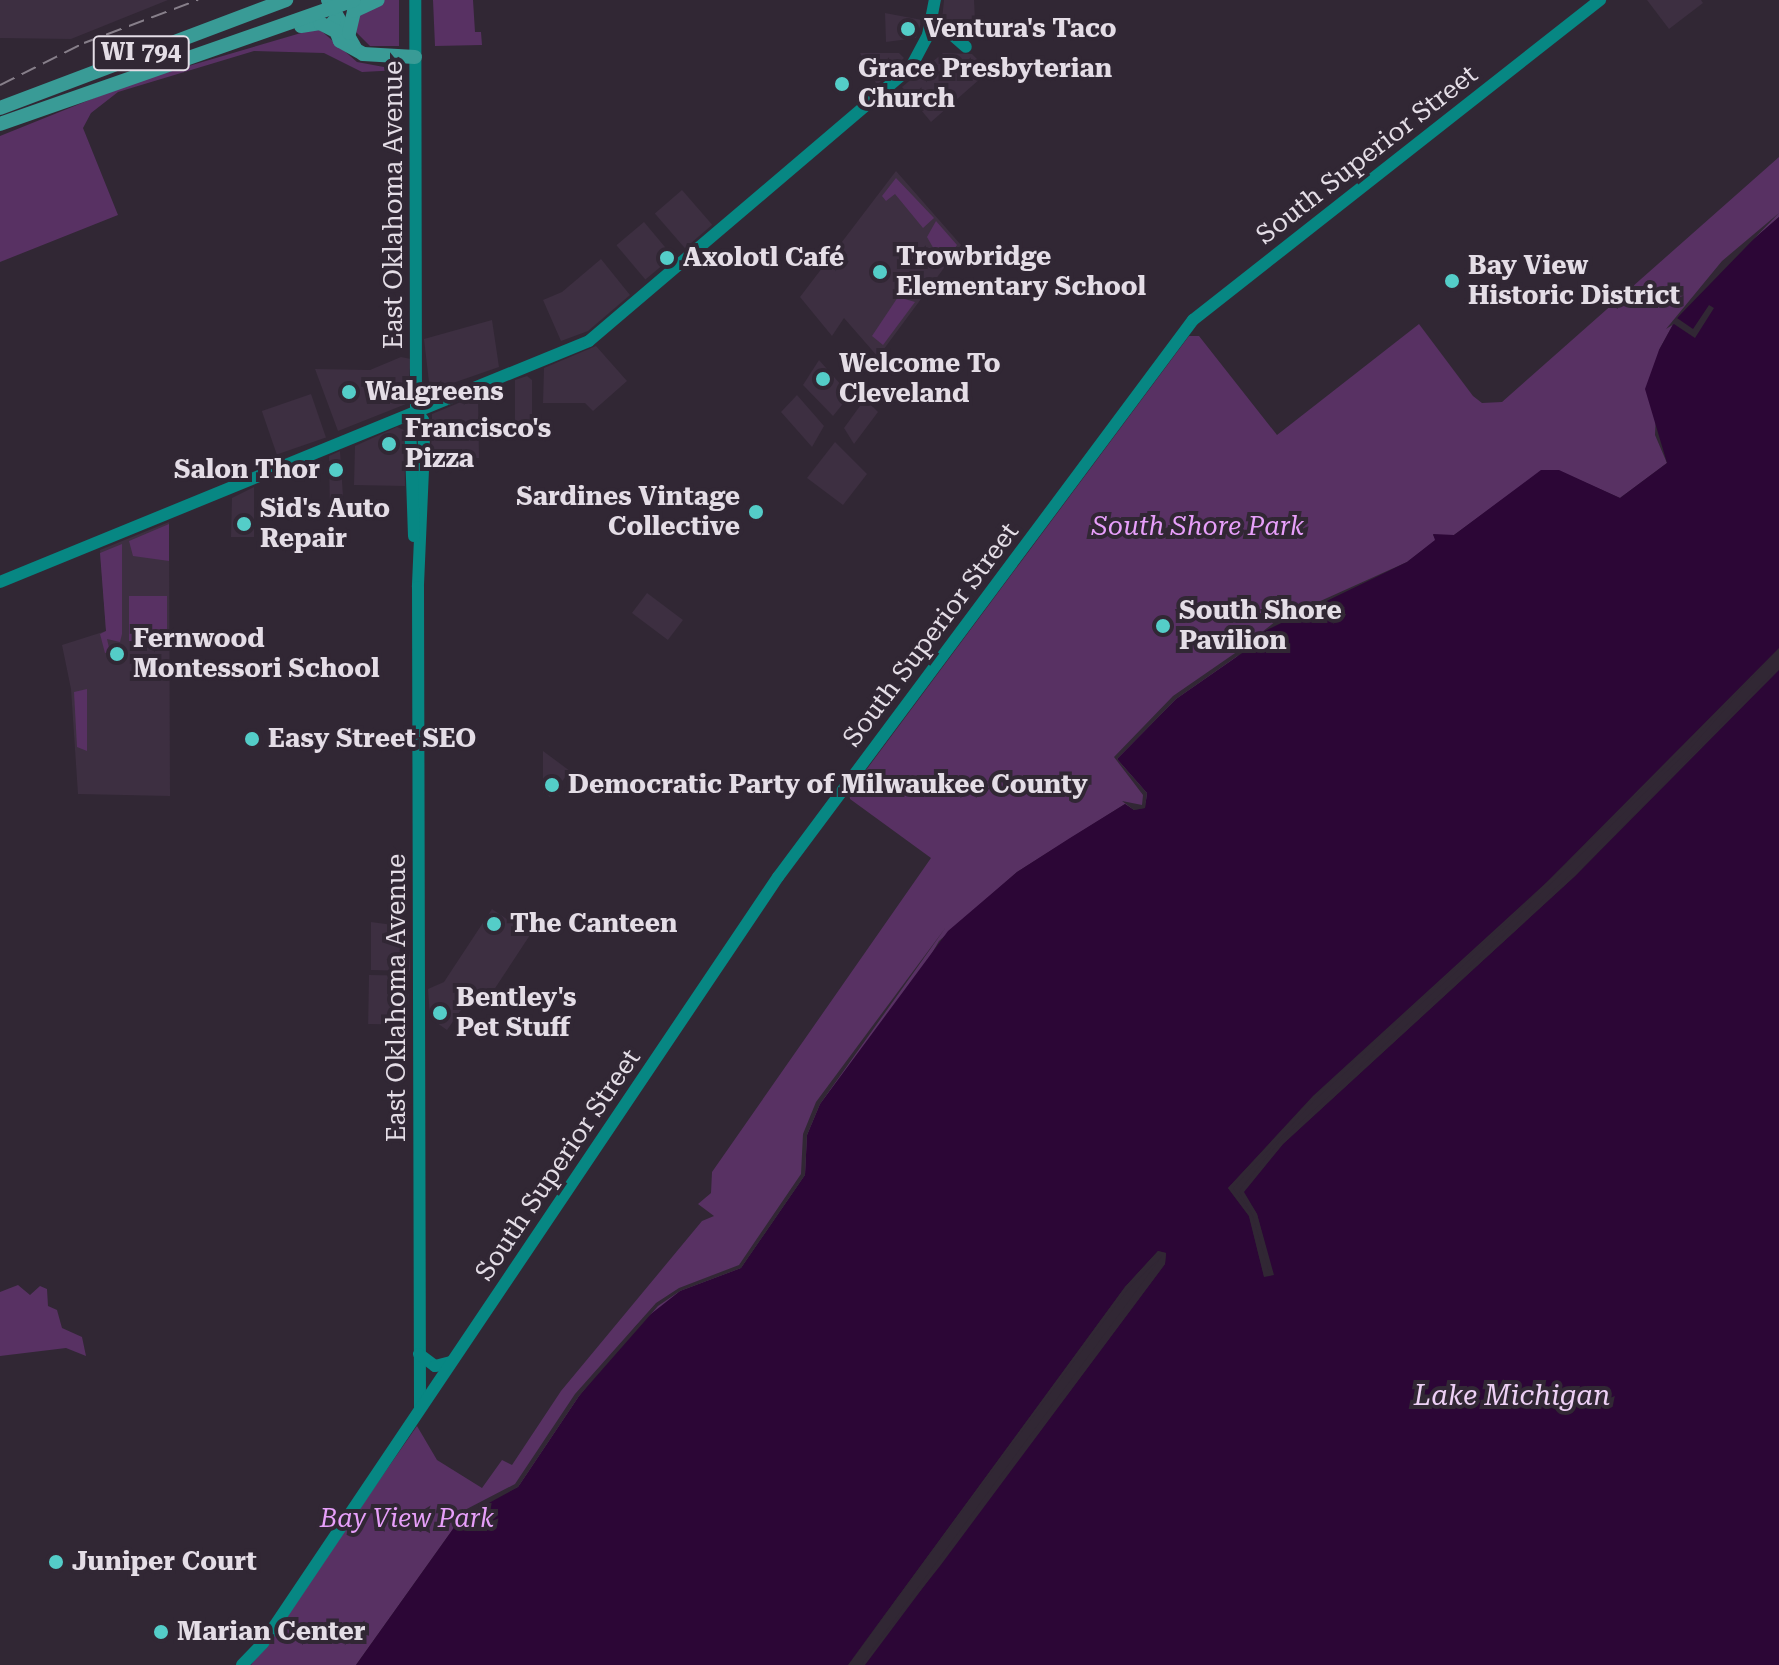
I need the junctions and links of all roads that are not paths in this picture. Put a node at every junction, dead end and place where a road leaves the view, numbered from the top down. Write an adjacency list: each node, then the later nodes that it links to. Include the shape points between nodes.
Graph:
1 (286, 0): 13 (main road, WI 794)
2 (354, 0): 7 (main road, WI 794)
3 (378, 0): 9 (main road, via 354,11)
4 (415, 0): 12 (street, East Oklahoma Avenue)
5 (935, 0): 8 (street)
6 (1600, 0): 18 (street, South Superior Street, via 1193,320 778,877)
7 (332, 2): 9 (main road); 11 (main road, WI 794)
8 (932, 17): 10 (street); 15 (street, via 911,67 595,337)
9 (342, 34): 11 (main road, via 313,22); 12 (main road, via 357,51)
10 (966, 47)
11 (192, 55): 14 (main road, WI 794)
12 (415, 57): 15 (street, East Oklahoma Avenue)
13 (0, 108)
14 (0, 124)
15 (416, 410): 16 (street); 17 (street, East Oklahoma Avenue, via 423,420 424,447 418,587)
16 (0, 582)
17 (419, 1354): 18 (street, via 435,1366); 19 (street, East Oklahoma Avenue)
18 (451, 1362): 19 (street, South Superior Street)
19 (420, 1408): 20 (street, South Superior Street, via 263,1643)
20 (242, 1665)

